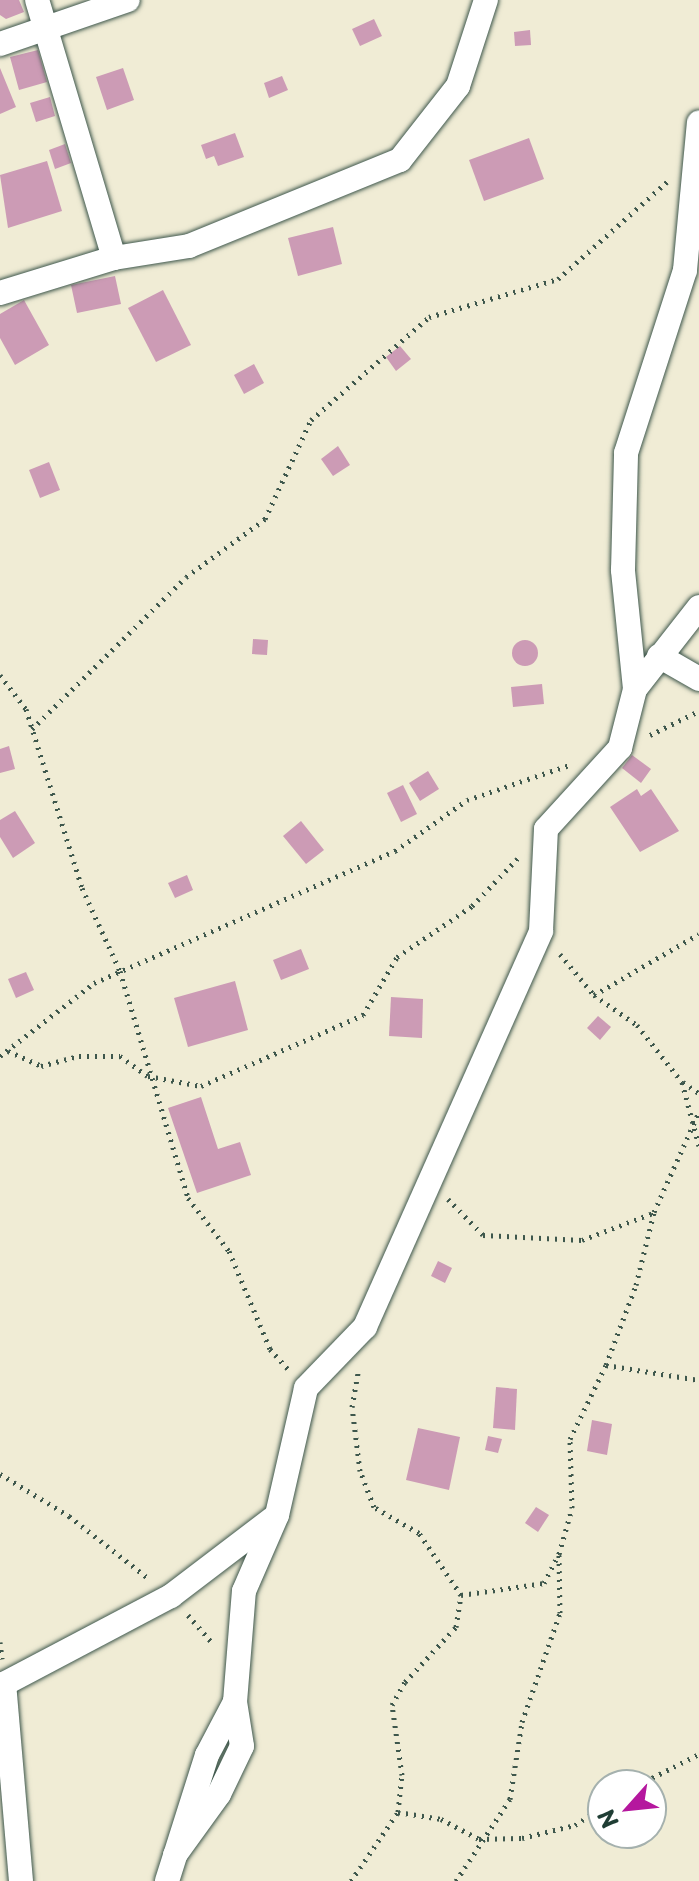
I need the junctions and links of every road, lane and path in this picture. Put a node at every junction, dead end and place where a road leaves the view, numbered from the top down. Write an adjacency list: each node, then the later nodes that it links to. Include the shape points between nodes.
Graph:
1 (37, 0): 4 (street)
2 (128, 0): 4 (street)
3 (486, 0): 8 (street, via 458,86 400,160 189,246)
4 (46, 28): 5 (street); 8 (street)
5 (0, 44)
6 (699, 123): 7 (street)
7 (696, 157): 14 (street, via 685,270 626,453 623,570); 16 (path, via 558,279 429,317 311,420 265,519 186,577)
8 (114, 258): 9 (street)
9 (0, 293)
10 (699, 607): 11 (street)
11 (659, 656): 13 (street); 14 (street)
12 (0, 675): 16 (path, via 26,709)
13 (699, 679)
14 (635, 689): 17 (street)
15 (699, 711): 17 (path)
16 (32, 729): 22 (path, via 82,888)
17 (620, 748): 19 (street)
18 (579, 762): 22 (path, via 467,800 395,851)
19 (546, 829): 20 (street); 26 (path, via 472,906 397,957 363,1015 201,1086)
20 (541, 931): 23 (path); 34 (street)
21 (699, 934): 23 (path)
22 (120, 971): 24 (path, via 94,983); 26 (path)
23 (594, 995): 27 (path, via 637,1025)
24 (7, 1051): 25 (path); 26 (path, via 41,1066 79,1056 120,1056)
25 (0, 1056)
26 (148, 1076): 37 (path, via 188,1198 229,1251 270,1349)
27 (682, 1082): 28 (path); 30 (path)
28 (699, 1093)
29 (699, 1112): 30 (path)
30 (694, 1128): 31 (path); 33 (path)
31 (699, 1146)
32 (446, 1196): 33 (path, via 483,1235 582,1240)
33 (654, 1212): 35 (path, via 636,1285)
34 (365, 1327): 37 (street); 41 (path, via 352,1407 360,1471 374,1507 419,1533)
35 (606, 1365): 36 (path); 40 (path, via 570,1439 572,1508)
36 (699, 1380)
37 (306, 1388): 39 (street)
38 (0, 1474): 42 (path, via 69,1516)
39 (277, 1515): 42 (street); 43 (street, via 244,1591)
40 (559, 1554): 41 (path, via 544,1583); 48 (path, via 560,1613 522,1722 510,1799)
41 (461, 1595): 46 (path, via 456,1627 405,1682 392,1705 402,1775)
42 (171, 1596): 43 (path); 49 (street, via 4,1684)
43 (237, 1672): 50 (street, via 235,1702 207,1755)
44 (699, 1754): 45 (path)
45 (667, 1770)
46 (398, 1812): 48 (path, via 441,1819); 51 (path)
47 (587, 1817): 48 (path, via 522,1838)
48 (479, 1839): 52 (path)
49 (21, 1881)
50 (167, 1881)
51 (351, 1881)
52 (456, 1881)

